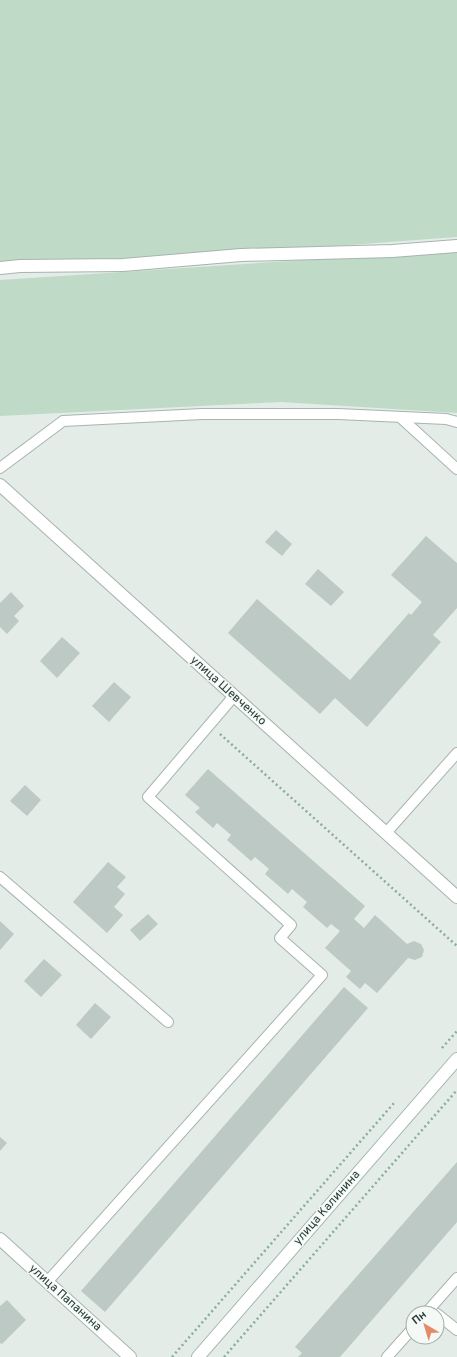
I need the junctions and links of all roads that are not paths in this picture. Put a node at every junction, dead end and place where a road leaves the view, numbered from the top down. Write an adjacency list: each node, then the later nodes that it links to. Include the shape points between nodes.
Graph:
1 (457, 246): 2 (street, via 392,251 241,255 123,265)
2 (0, 268)
3 (400, 417): 4 (lane, via 446,419); 5 (lane, via 338,414 209,414 63,421); 6 (lane)
4 (457, 422)
5 (0, 468)
6 (457, 469)
7 (0, 485): 8 (street, улица Шевченко)
8 (234, 696): 10 (street, улица Шевченко); 17 (lane, via 148,797 291,926 280,938 322,975)
9 (457, 753): 10 (lane)
10 (386, 833): 12 (street, улица Шевченко)
11 (0, 877): 13 (lane)
12 (457, 897)
13 (168, 1022)
14 (457, 1059): 23 (street, улица Калинина)
15 (0, 1239): 17 (street, улица Папанина)
16 (457, 1278): 18 (lane)
17 (48, 1281): 22 (street, улица Папанина)
18 (437, 1305)
19 (445, 1321): 20 (lane)
20 (457, 1330)
21 (405, 1337): 24 (lane)
22 (130, 1357)
23 (198, 1357)
24 (387, 1357)

